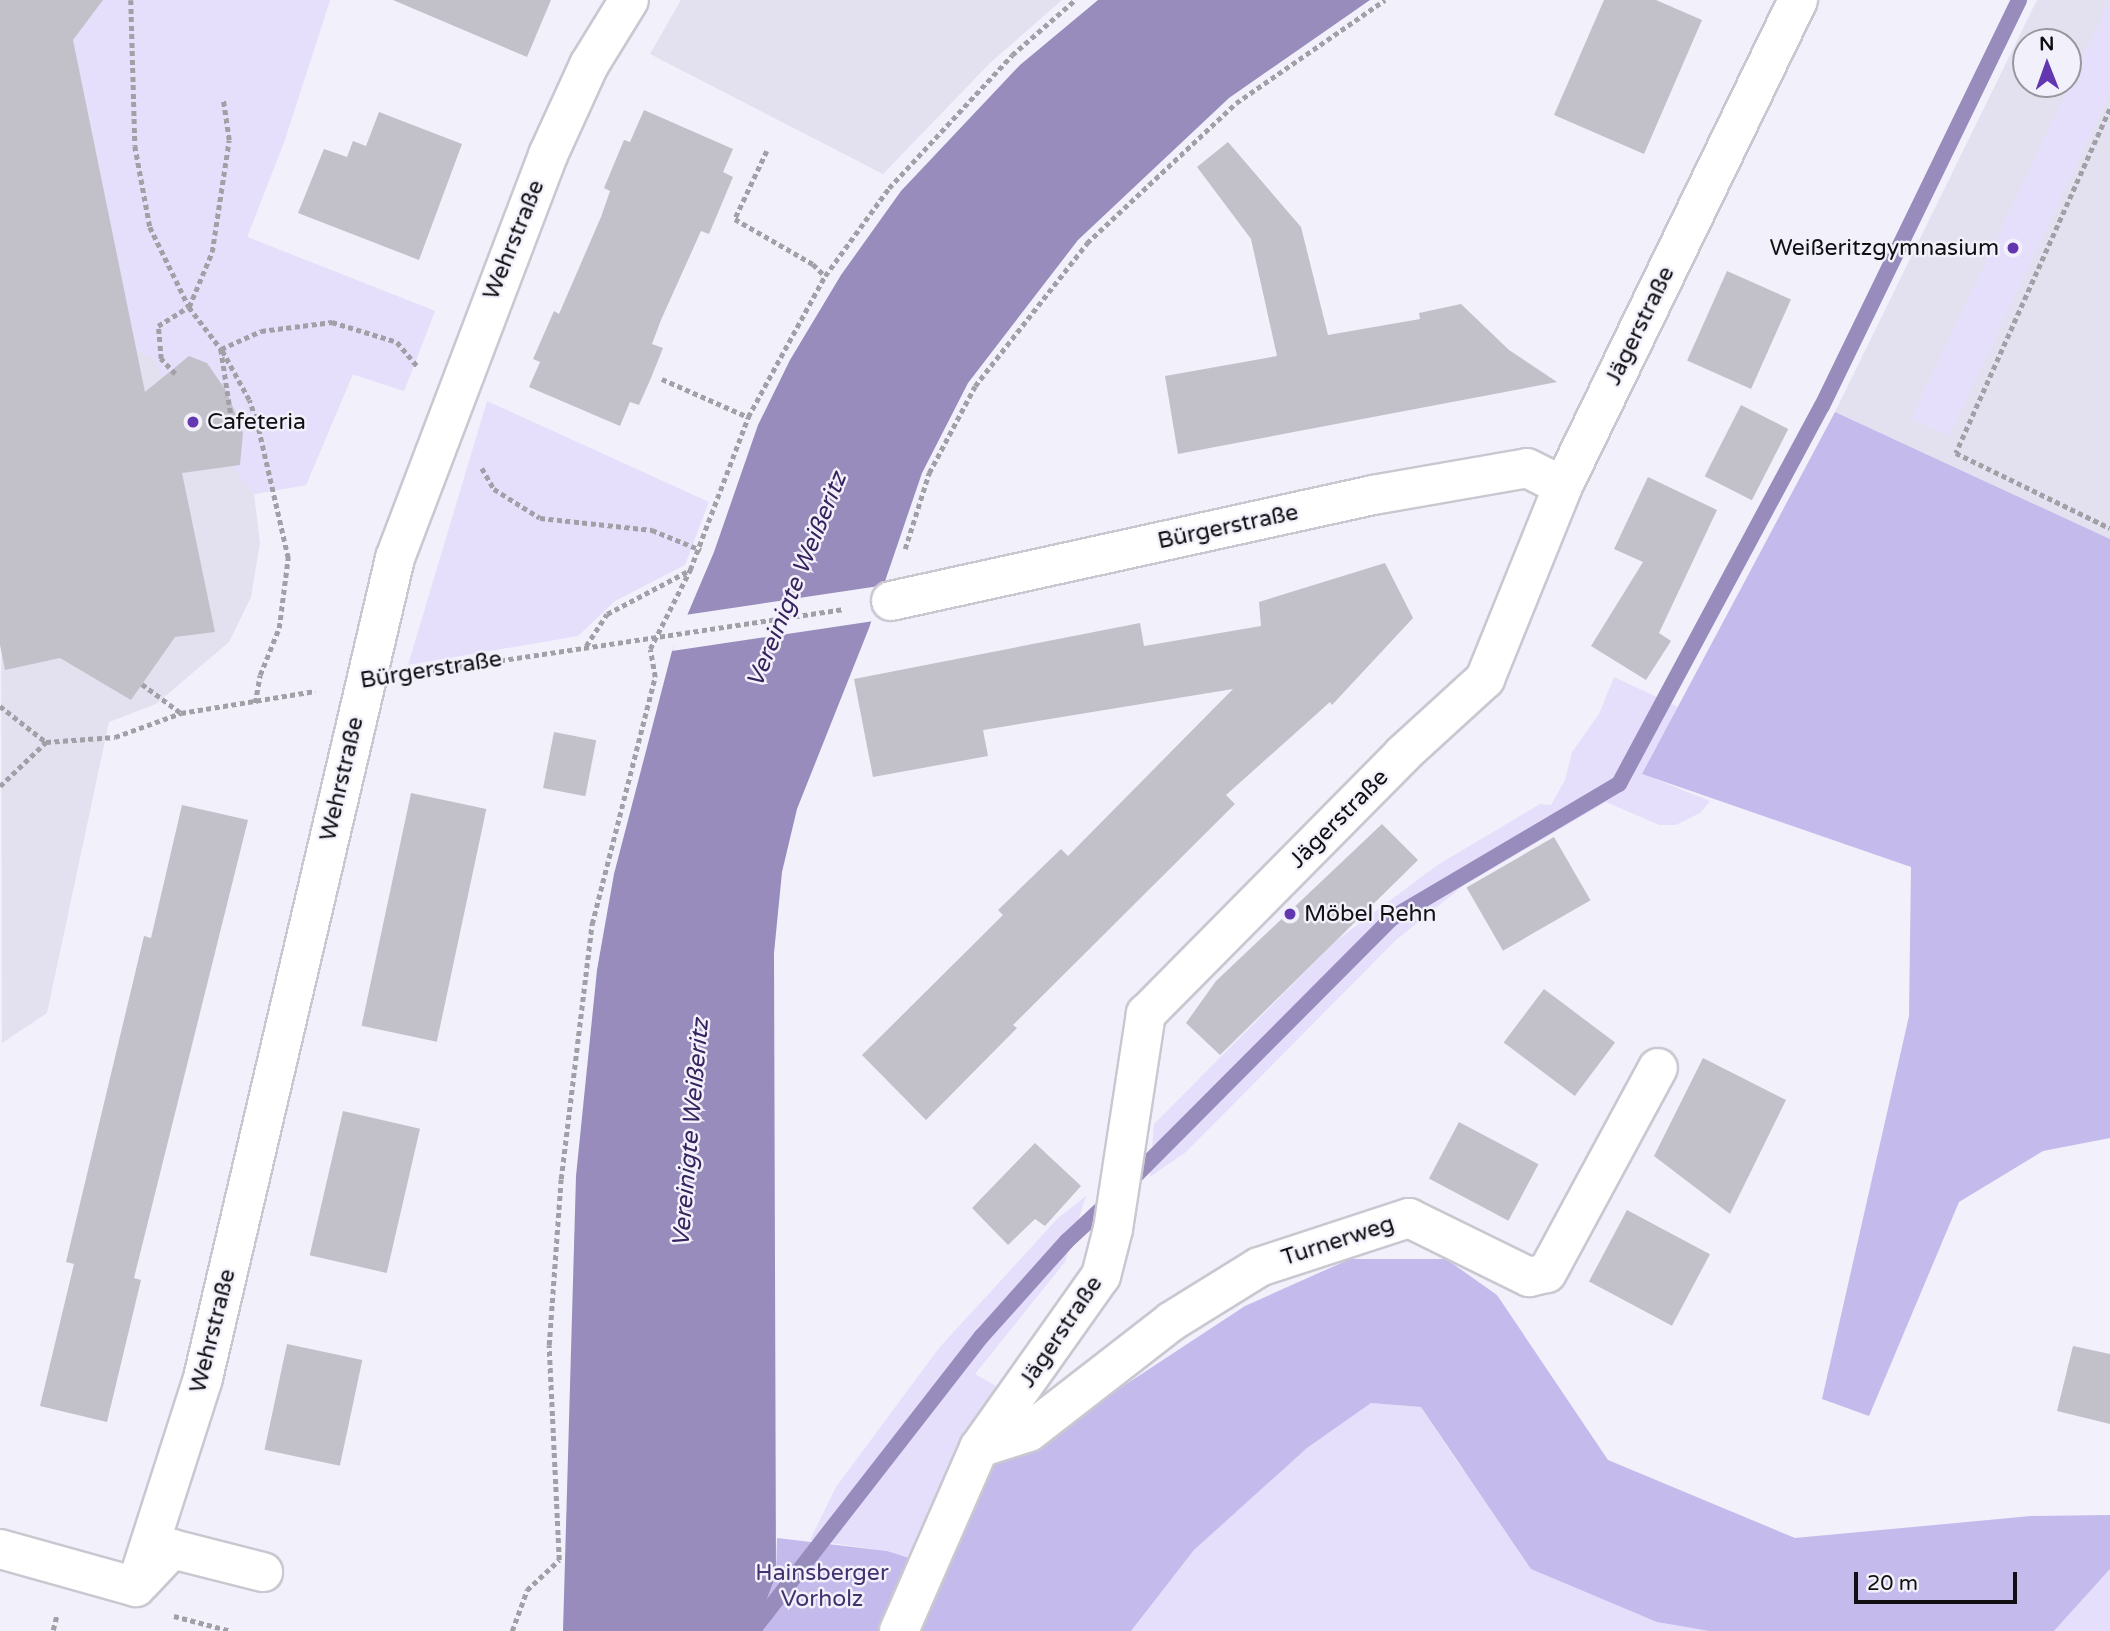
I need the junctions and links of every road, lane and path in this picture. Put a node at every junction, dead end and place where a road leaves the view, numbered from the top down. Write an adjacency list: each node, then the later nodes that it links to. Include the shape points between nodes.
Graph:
1 (131, 0): 10 (path, via 135,146 150,227)
2 (629, 0): 14 (street, Wehrstraße, via 589,65 548,155)
3 (1075, 0): 9 (path, via 1012,55 889,188)
4 (1385, 0): 21 (path, via 1236,103 1087,243 975,386 929,473)
5 (1798, 0): 17 (street, Jägerstraße)
6 (223, 99): 10 (path, via 229,140 224,183 212,252)
7 (2110, 109): 18 (path, via 1956,453)
8 (767, 151): 9 (path, via 735,219 813,264)
9 (825, 276): 15 (path)
10 (189, 307): 11 (path); 12 (path, via 158,326 161,359)
11 (221, 349): 14 (path, via 261,331 332,322 397,342); 16 (path); 26 (path, via 249,400 272,473 288,558 279,628 260,675)
12 (175, 374)
13 (662, 379): 15 (path)
14 (451, 401): 19 (path, via 470,420 482,468 494,489 540,518 652,530); 24 (street, Wehrstraße, via 395,558)
15 (748, 417): 19 (path)
16 (233, 428)
17 (1563, 486): 21 (street, Bürgerstraße, via 1527,468 1373,495); 32 (street, Jägerstraße, via 1485,679 1404,754 1146,1014 1113,1229 1101,1276)
18 (2110, 528)
19 (701, 550): 20 (path)
20 (690, 570): 22 (path); 23 (path, via 607,614)
21 (874, 604): 22 (path, Bürgerstraße)
22 (656, 634): 23 (path, Bürgerstraße); 37 (path, via 650,649 655,677 592,924 561,1179 549,1345 559,1560 527,1590)
23 (586, 646): 24 (path, Bürgerstraße)
24 (365, 679): 26 (path, Bürgerstraße); 35 (street, Wehrstraße)
25 (142, 684): 28 (path)
26 (255, 704): 28 (path, Bürgerstraße)
27 (0, 706): 29 (path)
28 (181, 713): 29 (path, Bürgerstraße, via 115,737)
29 (46, 742): 30 (path)
30 (0, 786)
31 (1658, 1068): 32 (street, Turnerweg, via 1547,1272 1529,1277 1409,1218 1259,1267 1172,1321 1029,1432)
32 (979, 1448): 38 (street, Jägerstraße)
33 (0, 1549): 35 (street)
34 (263, 1572): 35 (street, via 172,1549)
35 (148, 1600): 36 (path)
36 (227, 1630)
37 (512, 1631)
38 (900, 1631)

